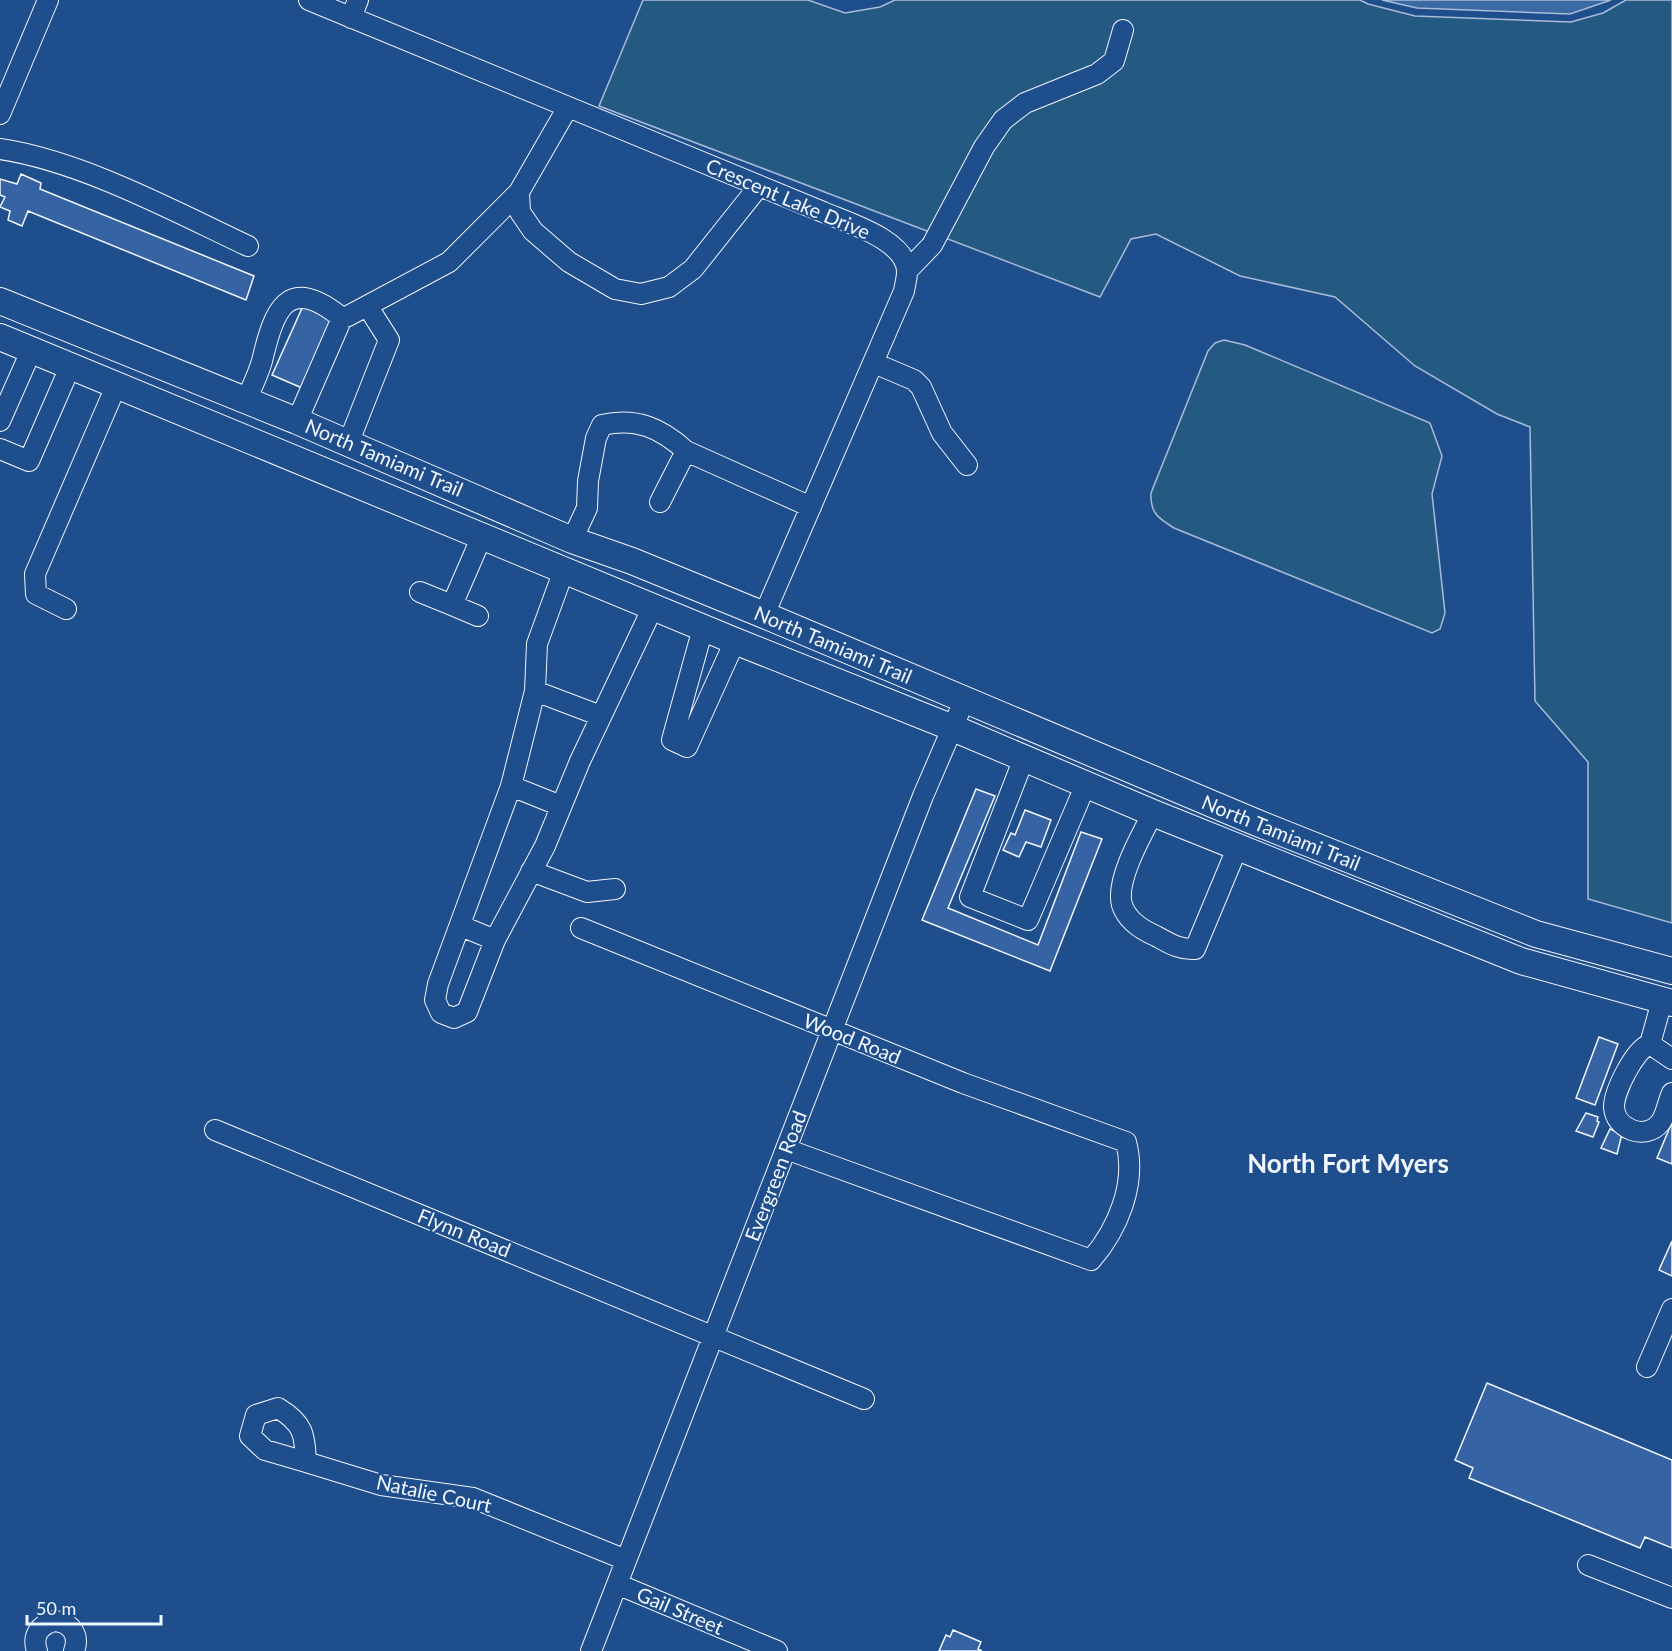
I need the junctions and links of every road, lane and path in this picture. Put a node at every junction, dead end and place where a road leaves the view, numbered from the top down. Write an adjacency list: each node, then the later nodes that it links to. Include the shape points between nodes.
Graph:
1 (48, 0): 6 (street)
2 (309, 0): 3 (street, Crescent Lake Drive)
3 (355, 9): 5 (street, Crescent Lake Drive)
4 (1123, 30): 11 (street, via 1114,61 1096,74 1024,103 1003,120 984,147 932,245)
5 (568, 107): 8 (street, Crescent Lake Drive); 9 (street)
6 (0, 114)
7 (0, 149): 10 (street, via 42,157 158,203)
8 (759, 186): 9 (street, via 693,268 669,287 641,294 615,289 570,262 532,231 520,212); 11 (street, Crescent Lake Drive, via 883,239 900,251)
9 (519, 192): 13 (street, via 449,262)
10 (248, 246)
11 (907, 270): 17 (street, via 903,291)
12 (5, 306): 20 (main road, North Tamiami Trail)
13 (368, 307): 14 (street); 23 (street, via 389,340)
14 (342, 318): 20 (street, via 307,297 288,302 270,326 257,376); 22 (street)
15 (0, 337): 16 (main road, North Tamiami Trail)
16 (31, 351): 18 (main road, North Tamiami Trail); 21 (street)
17 (874, 363): 26 (street, via 914,380 921,387 942,433); 32 (street)
18 (70, 367): 19 (main road, North Tamiami Trail); 24 (street, via 29,461)
19 (116, 386): 27 (main road, North Tamiami Trail); 39 (street, via 35,574 36,594)
20 (246, 400): 22 (main road, North Tamiami Trail)
21 (0, 421)
22 (297, 421): 23 (main road, North Tamiami Trail)
23 (348, 444): 28 (main road, North Tamiami Trail)
24 (0, 449)
25 (686, 451): 29 (street); 32 (street); 34 (street, via 654,428 622,420 602,424 588,482 587,508)
26 (967, 465)
27 (311, 466): 28 (main road, via 338,463 378,475); 30 (main road, North Tamiami Trail)
28 (406, 468): 31 (main road, North Tamiami Trail)
29 (660, 502)
30 (405, 505): 31 (main road, via 418,498 432,497 476,508); 33 (main road, North Tamiami Trail)
31 (496, 506): 34 (main road, North Tamiami Trail)
32 (811, 507): 40 (street)
33 (482, 536): 35 (main road, North Tamiami Trail); 37 (street)
34 (572, 540): 40 (main road, North Tamiami Trail)
35 (564, 570): 38 (main road, North Tamiami Trail); 44 (street, via 537,644)
36 (420, 592): 37 (street)
37 (452, 605): 41 (street)
38 (653, 607): 42 (main road, North Tamiami Trail); 46 (street)
39 (66, 609)
40 (764, 615): 45 (main road, North Tamiami Trail)
41 (478, 616)
42 (703, 628): 43 (main road, North Tamiami Trail); 43 (street, via 672,740 687,747)
43 (735, 641): 47 (main road, North Tamiami Trail)
44 (535, 691): 46 (street); 50 (street)
45 (964, 701): 47 (street, Evergreen Road); 57 (main road, North Tamiami Trail)
46 (601, 716): 51 (street)
47 (953, 728): 48 (main road, North Tamiami Trail); 65 (street, Evergreen Road)
48 (1024, 759): 49 (main road, North Tamiami Trail); 49 (street, via 970,897 979,901 1028,920)
49 (1086, 784): 52 (main road, North Tamiami Trail)
50 (511, 786): 51 (street); 58 (street)
51 (561, 806): 54 (street)
52 (1153, 813): 53 (main road, North Tamiami Trail); 53 (street, via 1131,860 1122,905 1142,930 1182,950 1194,950)
53 (1238, 846): 56 (main road, North Tamiami Trail)
54 (531, 871): 55 (street, via 587,892); 62 (street)
55 (615, 889)
56 (1365, 898): 57 (main road, via 1417,909 1433,908); 60 (main road, North Tamiami Trail)
57 (1447, 899): 61 (main road, North Tamiami Trail)
58 (460, 926): 62 (street); 62 (street, via 438,984 435,1000 441,1013 454,1018 467,1012)
59 (581, 928): 65 (street, Wood Road)
60 (1450, 932): 61 (main road, via 1472,922 1505,934); 64 (main road, North Tamiami Trail, via 1521,961)
61 (1536, 934): 63 (main road, North Tamiami Trail)
62 (495, 940)
63 (1672, 971)
64 (1667, 1002): 66 (street)
65 (832, 1031): 70 (street, Evergreen Road); 70 (street, Wood Road, via 1126,1142 1132,1163 1126,1196 1106,1244 1091,1260)
66 (1650, 1044): 67 (street); 68 (street, via 1635,1054 1616,1096 1614,1108 1621,1124 1635,1132 1647,1132 1660,1123)
67 (1672, 1059)
68 (1672, 1093)
69 (215, 1130): 72 (street, Flynn Road)
70 (786, 1149): 72 (street, Evergreen Road)
71 (1672, 1309): 73 (street)
72 (712, 1338): 74 (street, Flynn Road); 76 (street, Evergreen Road)
73 (1647, 1367)
74 (864, 1399)
75 (306, 1462): 76 (street, Natalie Court, via 381,1485 473,1498)
76 (626, 1560): 78 (street, Evergreen Road)
77 (1588, 1564): 79 (street)
78 (617, 1584): 82 (street, Evergreen Road); 83 (street, Gail Street)
79 (1672, 1598)
80 (78, 1650): 81 (street, via 72,1629 54,1621 38,1631)
81 (37, 1651)
82 (591, 1651)
83 (777, 1651)

